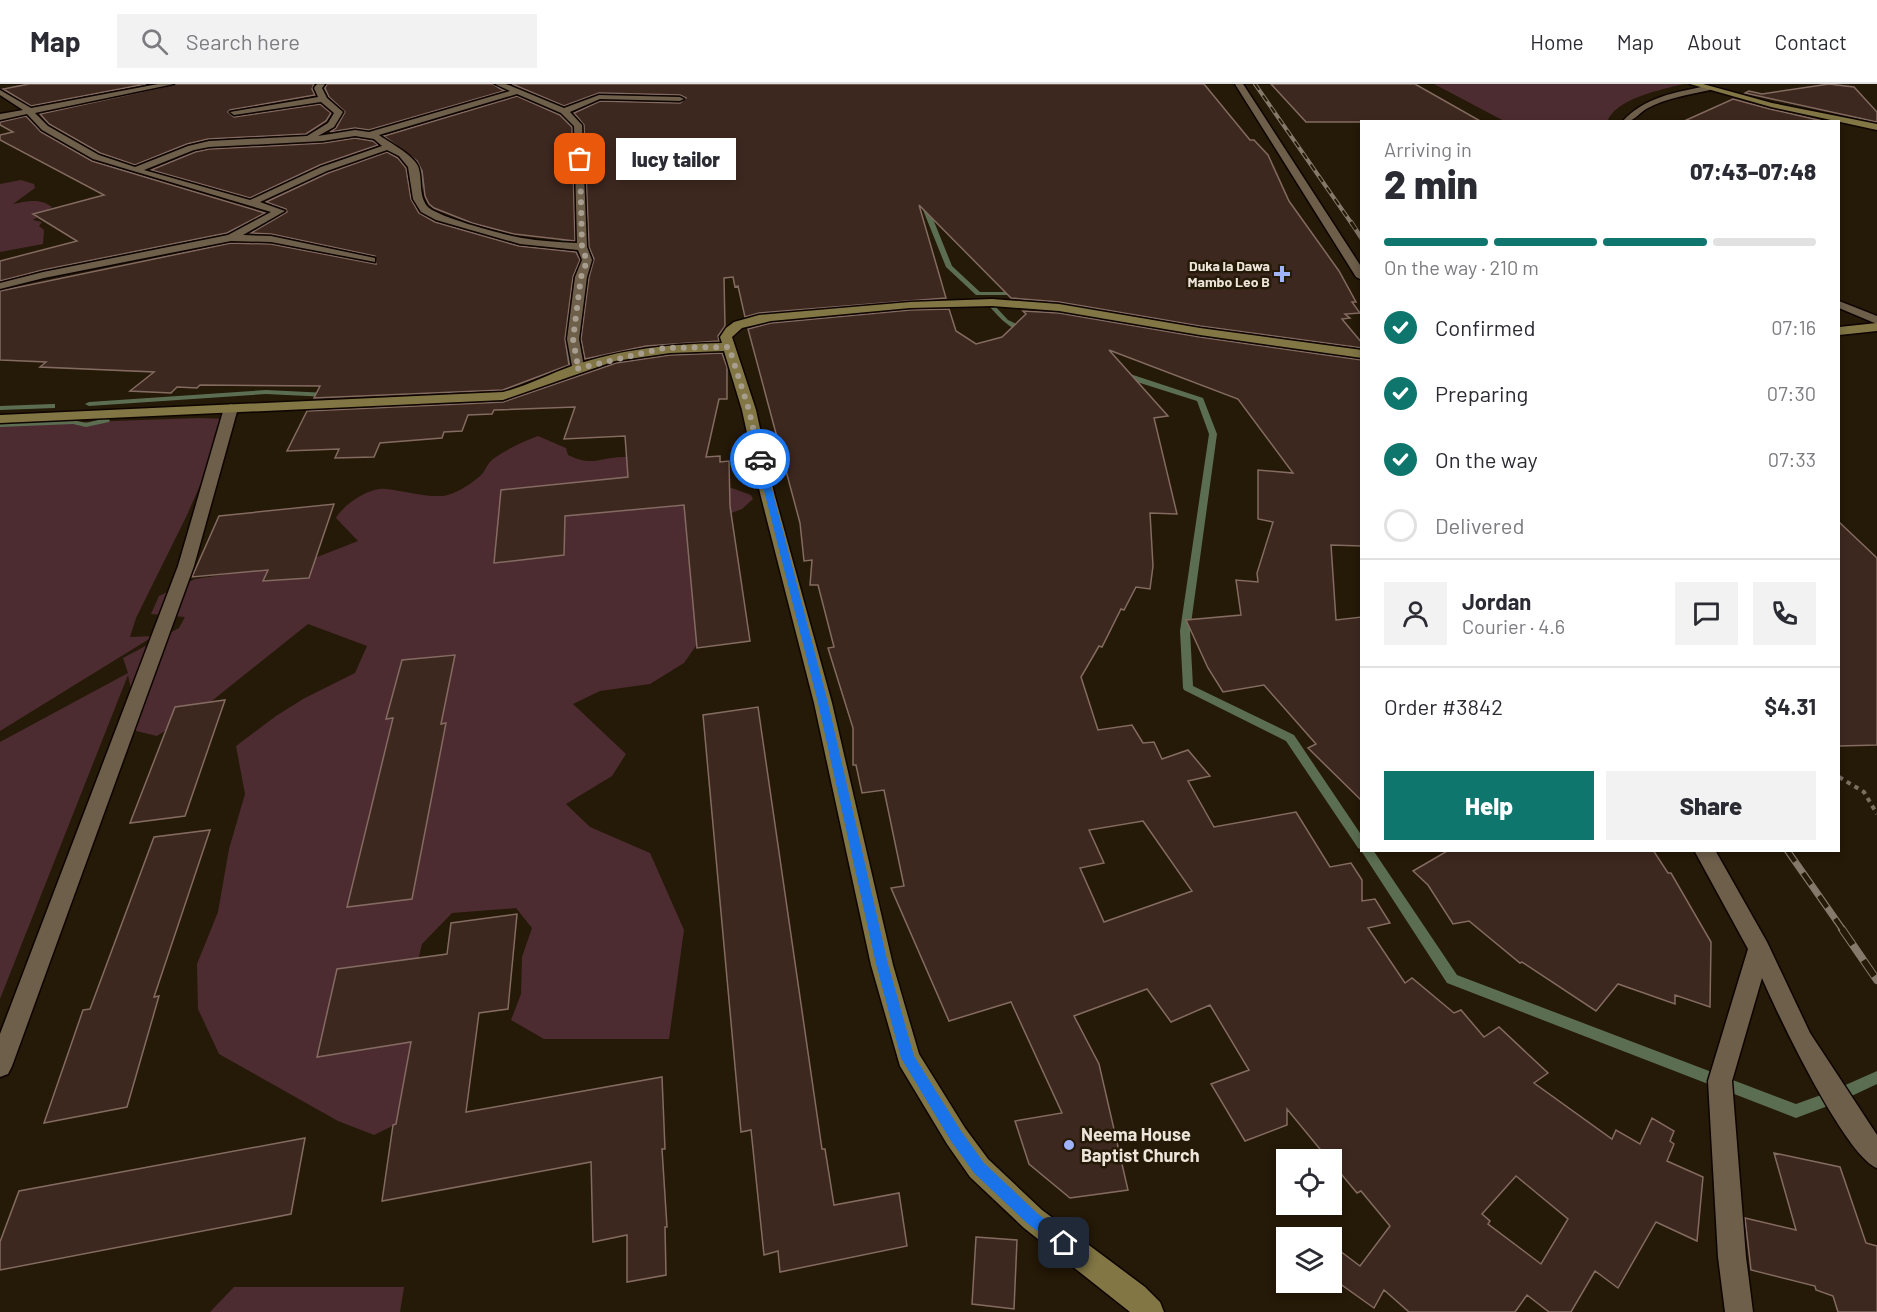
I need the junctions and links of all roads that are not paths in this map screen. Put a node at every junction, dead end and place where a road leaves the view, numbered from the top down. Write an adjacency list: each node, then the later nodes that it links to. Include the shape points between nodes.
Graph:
1 (8, 84): 7 (street)
2 (170, 84): 13 (street)
3 (321, 84): 11 (street, via 318,87)
4 (499, 84): 10 (street)
5 (1239, 84): 27 (street)
6 (1694, 84): 8 (street)
7 (0, 85)
8 (1707, 88): 17 (street, via 1655,102); 18 (street)
9 (0, 92): 13 (street)
10 (516, 92): 14 (street); 19 (street)
11 (323, 99): 15 (street); 20 (street, via 339,112 331,125)
12 (680, 99): 14 (street, via 598,97)
13 (29, 110): 16 (street); 22 (street, via 45,128 76,147)
14 (564, 111): 25 (street, via 578,126)
15 (234, 112)
16 (0, 117)
17 (1628, 120)
18 (1877, 128)
19 (369, 135): 20 (street); 21 (street)
20 (307, 139): 22 (street, via 209,144)
21 (388, 147): 23 (street, via 324,169); 25 (street, via 413,166 418,199 425,210 440,218 520,242)
22 (135, 170): 23 (street)
23 (253, 202): 24 (street, via 280,211)
24 (231, 238): 26 (street, via 271,239); 28 (street)
25 (582, 247): 35 (street, via 587,261 581,277 573,339)
26 (371, 260)
27 (1360, 274)
28 (0, 286)
29 (1840, 304): 30 (street)
30 (1877, 320)
31 (1877, 327): 32 (street)
32 (1840, 331)
33 (729, 347): 34 (street, via 726,337 739,323 847,310 987,302 1086,312); 35 (street, via 664,348); 42 (street, via 749,410 823,703 882,964 908,1058 979,1168 1033,1219 1135,1296)
34 (1360, 354)
35 (576, 369): 36 (street, via 540,386 502,396)
36 (231, 408): 37 (street); 40 (street, via 186,566)
37 (0, 419)
38 (1705, 852): 39 (street)
39 (1759, 949): 41 (street, via 1802,1040); 43 (street, via 1720,1082)
40 (0, 1066)
41 (1877, 1156)
42 (1150, 1312)
43 (1738, 1312)

